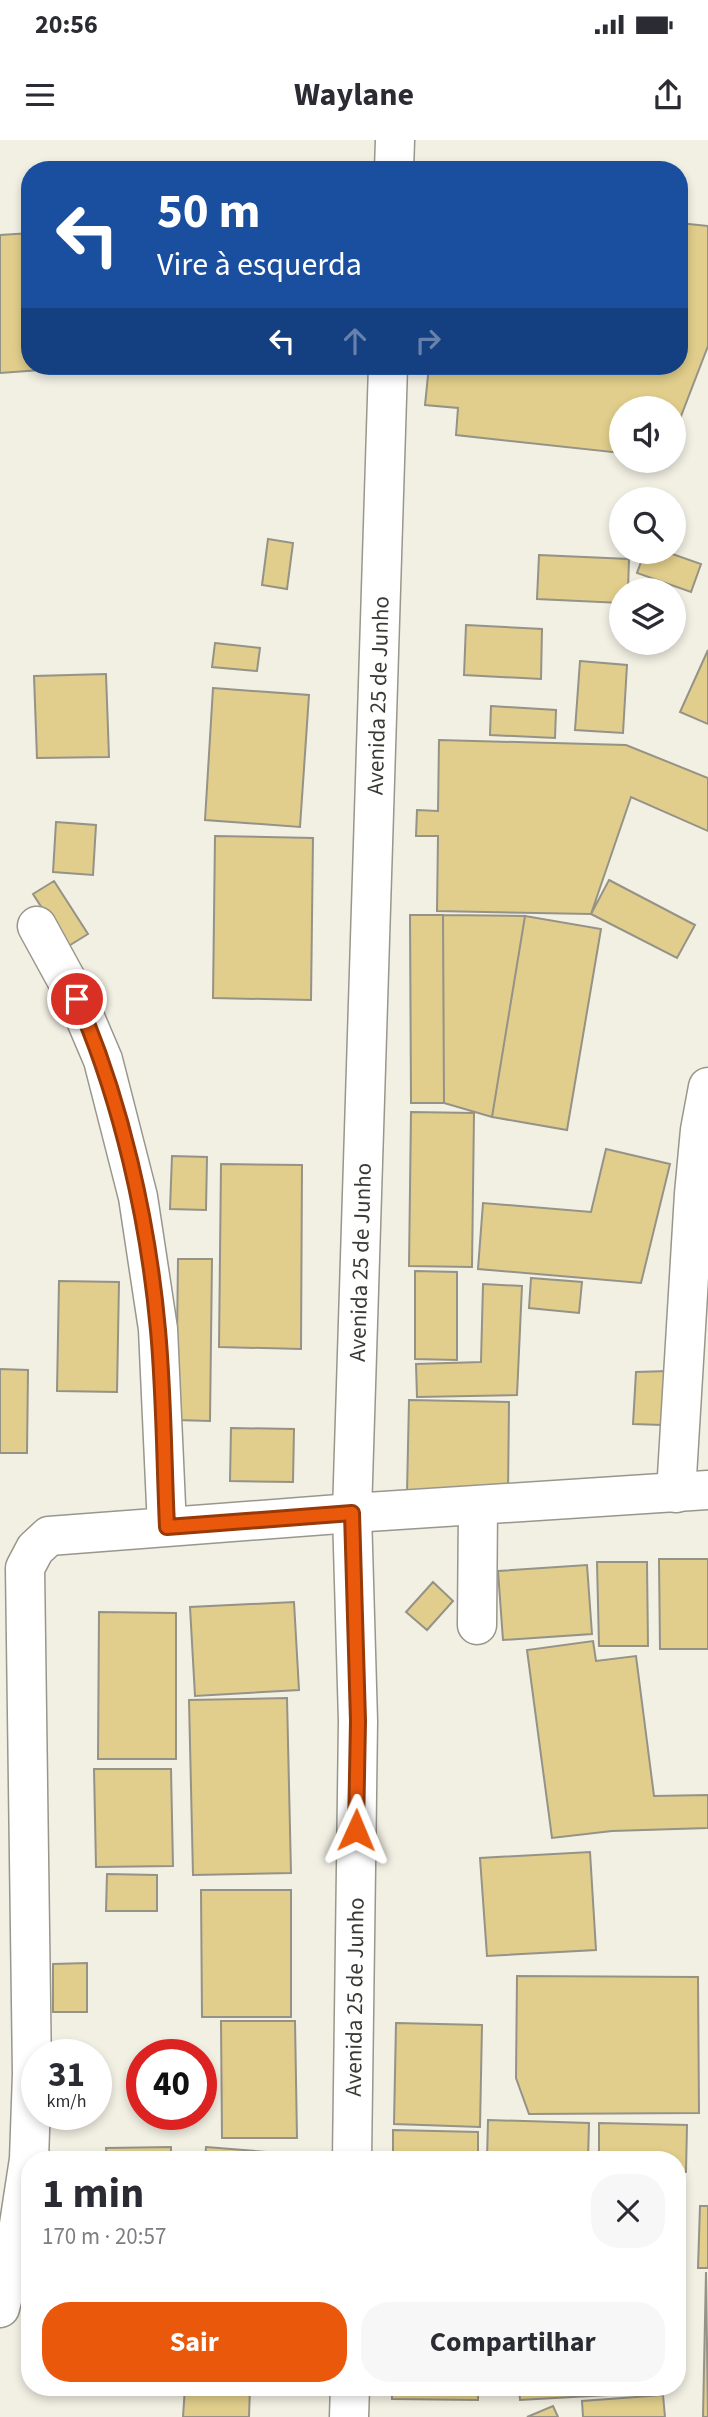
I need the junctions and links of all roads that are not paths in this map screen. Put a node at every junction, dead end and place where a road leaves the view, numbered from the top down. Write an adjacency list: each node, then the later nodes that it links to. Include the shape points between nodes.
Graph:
1 (395, 140): 2 (street)
2 (394, 161)
3 (388, 375): 8 (street, Avenida 25 de Junho)
4 (37, 926): 9 (street, via 77,999 103,1060 138,1197 158,1329)
5 (708, 1087): 6 (street, via 694,1194)
6 (692, 1492): 7 (street)
7 (478, 1506): 8 (street); 10 (street)
8 (352, 1513): 9 (street); 12 (street, Avenida 25 de Junho, via 358,1721)
9 (167, 1527): 11 (street, via 50,1536 24,1568)
10 (477, 1625)
11 (29, 2151)
12 (352, 2151)
13 (21, 2191): 14 (street)
14 (8, 2243): 15 (street)
15 (0, 2308)
16 (350, 2396): 17 (street)
17 (349, 2417)

